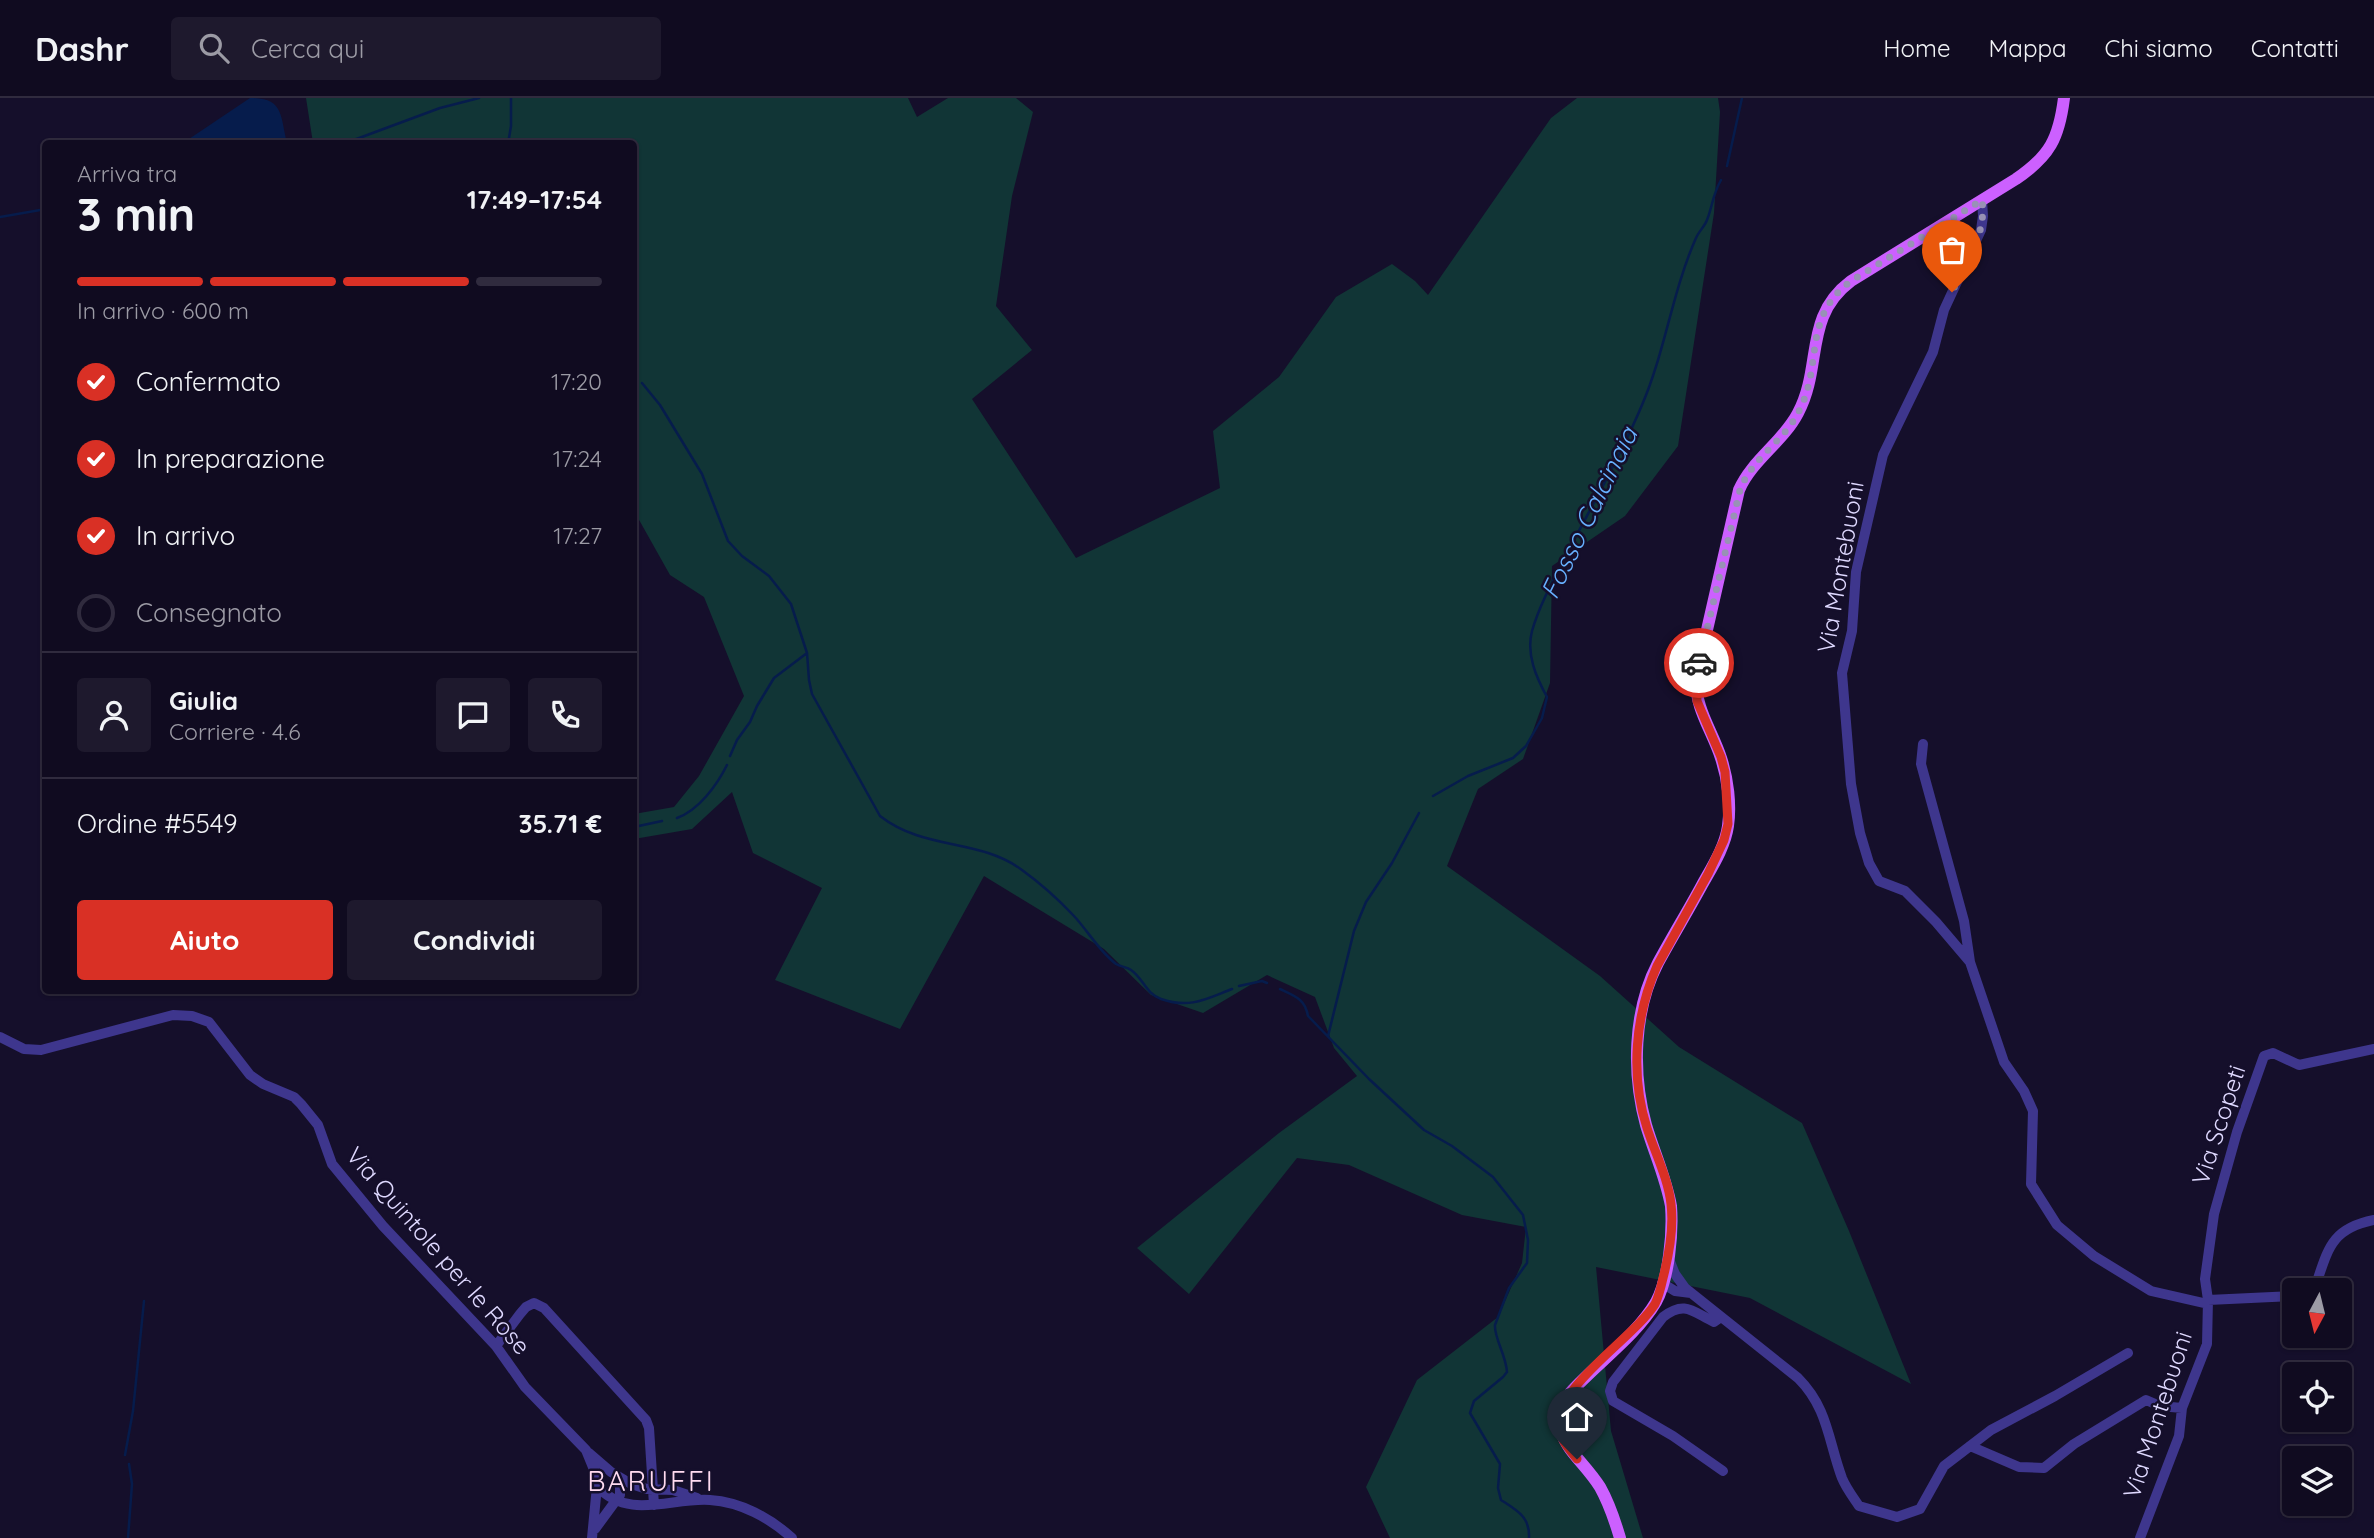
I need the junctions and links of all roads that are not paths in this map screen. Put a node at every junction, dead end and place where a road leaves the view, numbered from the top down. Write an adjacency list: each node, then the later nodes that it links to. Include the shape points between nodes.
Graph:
1 (2064, 98): 2 (main road, via 2057,135 2046,154)
2 (1982, 200): 4 (street, Via Montebuoni, via 1981,230 1944,310 1933,352 1883,455 1856,572 1853,631 1842,673 1851,784 1869,863 1879,881 1905,891); 8 (main road, via 1833,296 1821,319 1800,410 1750,470 1740,490 1696,678 1701,715 1725,772 1727,832 1657,966 1639,1032 1640,1099 1671,1206)
3 (1923, 744): 4 (street, via 1921,764 1964,921)
4 (1970, 962): 15 (street, Via Montebuoni, via 2004,1062 2033,1111 2031,1184 2057,1225 2094,1256 2151,1291)
5 (0, 1037): 18 (street, Via Quintole per le Rose, via 24,1049 41,1050 173,1015 209,1022 250,1075 293,1097 309,1112 332,1164 410,1257)
6 (2374, 1049): 10 (street, Via Scopeti, via 2300,1065 2273,1053 2264,1056 2236,1132 2214,1214)
7 (2374, 1220): 9 (street, via 2354,1224 2333,1241)
8 (1668, 1255): 11 (main road); 12 (street)
9 (2319, 1278)
10 (2205, 1279): 15 (street, Via Montebuoni)
11 (1662, 1283): 12 (street); 14 (main road)
12 (1685, 1291): 14 (street); 16 (street)
13 (2282, 1297): 15 (street, Via Montebuoni)
14 (1656, 1301): 17 (main road)
15 (2208, 1302): 21 (street, Via Montebuoni, via 2207,1344)
16 (1721, 1317): 20 (street, via 1714,1321 1686,1308 1670,1312); 22 (street, via 1811,1391 1826,1422 1843,1480 1859,1506 1897,1517 1920,1509 1944,1466)
17 (1619, 1343): 20 (street); 33 (main road, via 1570,1393 1562,1406 1559,1429 1600,1489)
18 (496, 1346): 23 (street, Via Quintole per le Rose, via 525,1387); 27 (street, via 526,1307 541,1305 646,1420)
19 (2128, 1353): 22 (street)
20 (1635, 1354): 24 (street, via 1613,1382 1612,1401)
21 (2182, 1408): 22 (street, via 2146,1400 2074,1444 2045,1468 2019,1467); 34 (street, Via Montebuoni, via 2179,1436)
22 (1970, 1446)
23 (586, 1450): 25 (street); 26 (street, Via Quintole per le Rose)
24 (1723, 1471)
25 (620, 1478): 26 (street); 27 (street); 28 (street)
26 (597, 1486): 28 (street); 31 (street, Via Quintole per le Rose)
27 (653, 1490): 29 (street, via 673,1490); 30 (street)
28 (617, 1500): 30 (street); 31 (street)
29 (703, 1500): 30 (street); 32 (street, via 752,1510)
30 (654, 1505)
31 (593, 1535)
32 (792, 1538)
33 (1620, 1538)
34 (2140, 1538)

